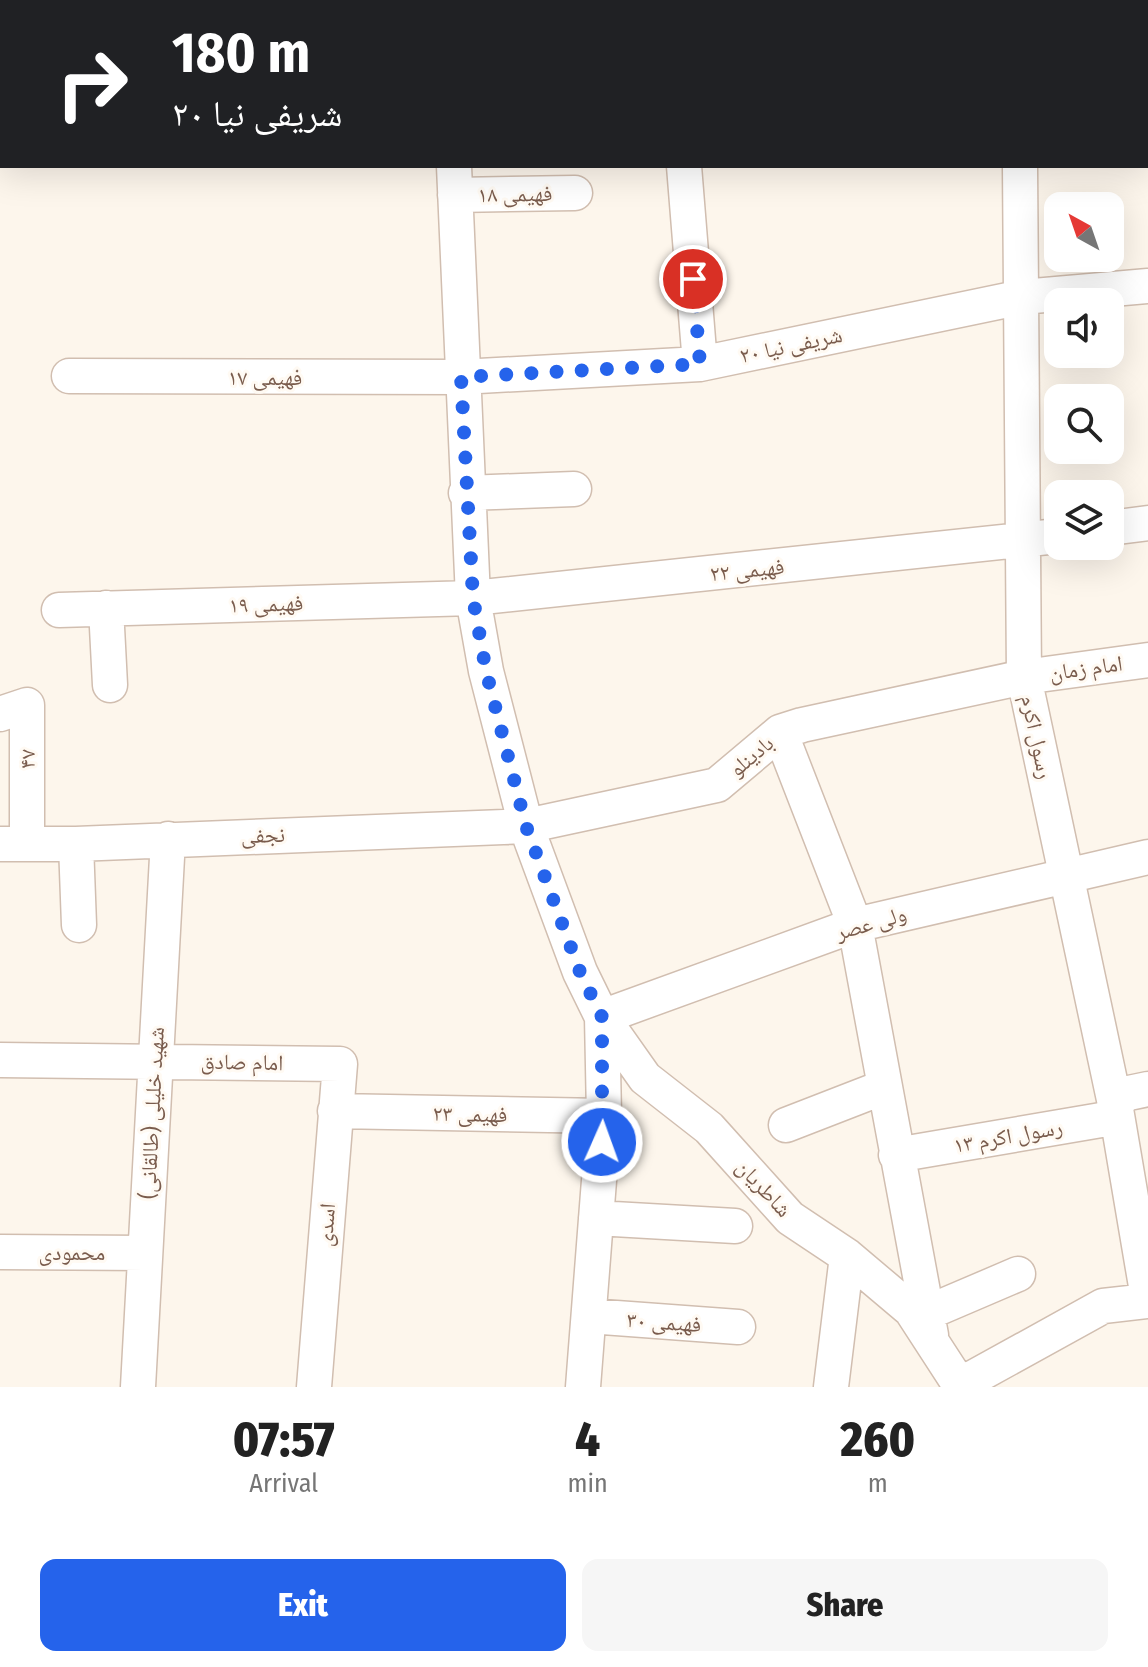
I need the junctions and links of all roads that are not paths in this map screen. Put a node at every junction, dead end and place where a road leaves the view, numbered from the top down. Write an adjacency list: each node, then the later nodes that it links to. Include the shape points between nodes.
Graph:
1 (684, 168): 7 (street)
2 (1020, 168): 6 (street, رسول اکرم)
3 (455, 180): 4 (street, فهیمی ۱۸); 9 (street, شاطریان)
4 (575, 193)
5 (1148, 286): 6 (street, ۲۰ شریفی نیا)
6 (1022, 297): 7 (street, ۲۰ شریفی نیا); 15 (street, رسول اکرم)
7 (700, 364): 9 (street, ۲۰ شریفی نیا)
8 (69, 376): 9 (street, فهیمی ۱۷)
9 (461, 377): 11 (street, شاطریان)
10 (574, 489): 11 (street)
11 (466, 493): 16 (street, شاطریان)
12 (1148, 523): 13 (street)
13 (1124, 526)
14 (1044, 538): 15 (street, فهیمی ۲۲)
15 (1022, 541): 16 (street, فهیمی ۲۲); 20 (street, رسول اکرم)
16 (473, 598): 17 (street, فهیمی ۱۹); 24 (street, شاطریان)
17 (106, 608): 18 (street, فهیمی ۱۹); 21 (street)
18 (59, 610)
19 (1148, 660): 20 (street, امام زمان)
20 (1024, 677): 23 (street, بادینلو); 29 (street, رسول اکرم)
21 (110, 685)
22 (0, 714): 26 (street, ۴۷, via 27,705)
23 (780, 732): 24 (street, بادینلو, via 717,785); 31 (street)
24 (526, 826): 25 (street, نجفی); 32 (street, شاطریان)
25 (168, 839): 27 (street, نجفی); 34 (street, شهید خلیلی (طالقانی))
26 (14, 843): 27 (street, نجفی)
27 (76, 844): 30 (street)
28 (1148, 857): 29 (street, ولی عصر)
29 (1066, 875): 31 (street, ولی عصر); 38 (street, رسول اکرم)
30 (79, 925)
31 (855, 925): 32 (street, ولی عصر); 36 (street)
32 (602, 1017): 40 (street); 47 (street, شاطریان, via 645,1078 709,1128 790,1218)
33 (0, 1060): 34 (street, امام صادق)
34 (154, 1061): 35 (street, امام صادق); 46 (street, شهید خلیلی (طالقانی))
35 (340, 1064): 39 (street, اسدی)
36 (884, 1087): 41 (street); 42 (street)
37 (1148, 1089): 38 (street, رسول اکرم ۱۳, via 1124,1094)
38 (1116, 1109): 42 (street, رسول اکرم ۱۳, via 1107,1119); 49 (street, رسول اکرم)
39 (335, 1111): 40 (street, فهیمی ۲۳); 55 (street, اسدی)
40 (604, 1116): 43 (street)
41 (786, 1125)
42 (896, 1155): 51 (street)
43 (596, 1218): 44 (street); 50 (street)
44 (735, 1226)
45 (0, 1252): 46 (street, محمودی)
46 (145, 1253): 54 (street, شهید خلیلی (طالقانی))
47 (847, 1256): 51 (street, شاطریان); 57 (street)
48 (1018, 1274): 51 (street)
49 (1148, 1300): 53 (street, via 1103,1306)
50 (589, 1316): 52 (street, فهیمی ۳۰); 56 (street)
51 (930, 1324): 53 (street, شاطریان)
52 (738, 1327)
53 (961, 1386)
54 (138, 1387)
55 (314, 1387)
56 (583, 1387)
57 (831, 1387)

